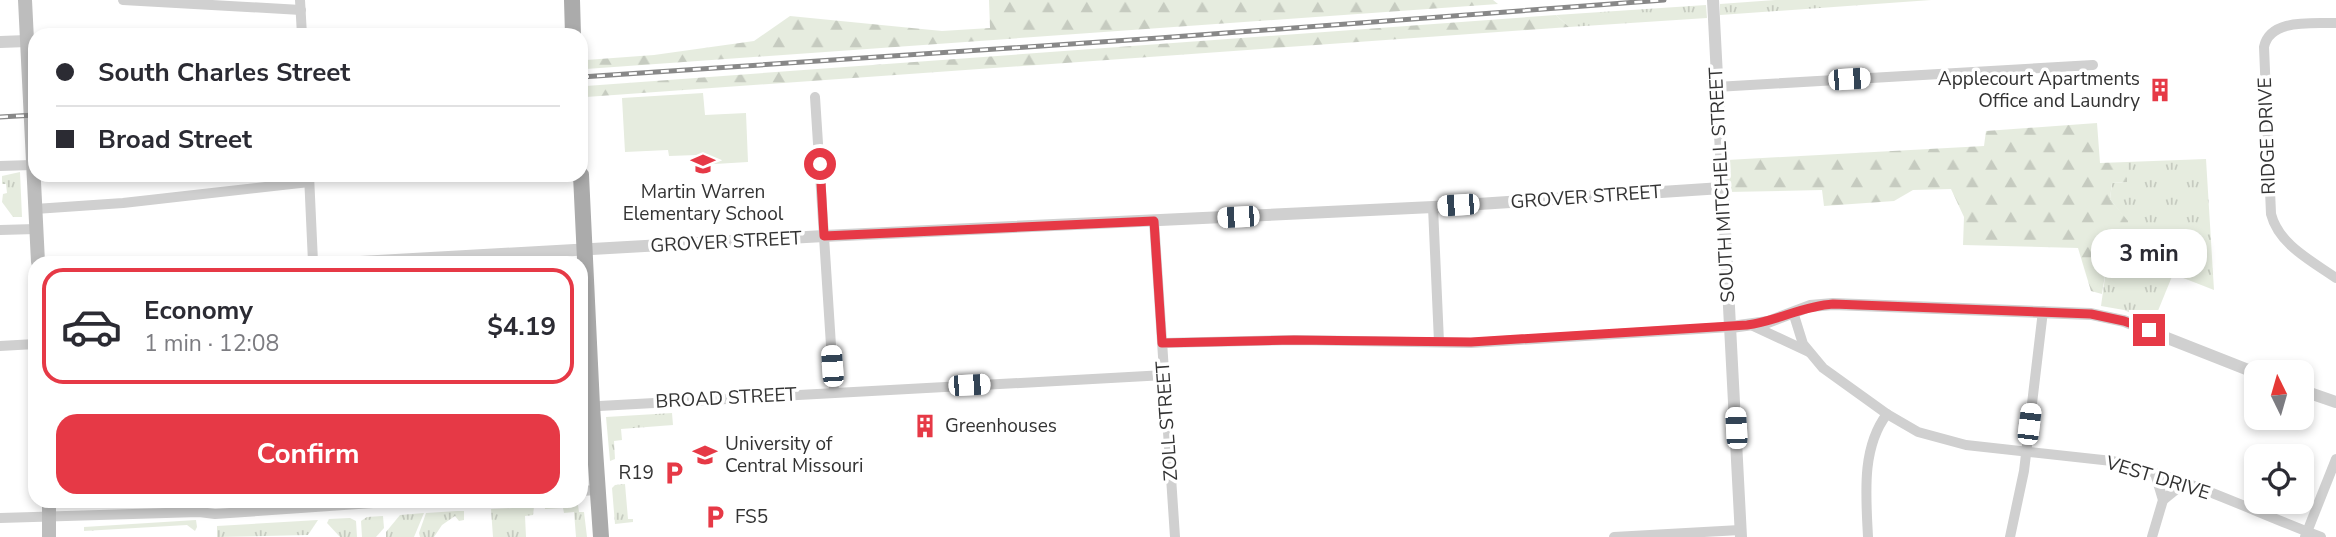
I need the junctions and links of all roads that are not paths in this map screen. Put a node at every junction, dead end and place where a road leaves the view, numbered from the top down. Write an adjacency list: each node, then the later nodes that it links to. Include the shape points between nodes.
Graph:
1 (25, 0): 9 (main road)
2 (123, 0): 5 (street)
3 (572, 0): 8 (main road)
4 (1713, 0): 13 (street, SOUTH MITCHELL STREET)
5 (301, 5): 7 (street)
6 (2336, 23): 33 (street, RIDGE DRIVE, via 2278,28 2263,47 2274,226 2286,242)
7 (302, 28)
8 (573, 28)
9 (27, 41): 10 (street); 11 (main road)
10 (0, 42)
11 (28, 50)
12 (2093, 65): 13 (street)
13 (1716, 87): 21 (street, SOUTH MITCHELL STREET)
14 (816, 97): 27 (street)
15 (28, 164): 16 (street)
16 (0, 166)
17 (33, 182): 23 (main road)
18 (286, 182): 23 (street)
19 (309, 182): 30 (street)
20 (581, 182): 28 (main road)
21 (1722, 188): 22 (street, GROVER STREET); 37 (street, SOUTH MITCHELL STREET)
22 (1433, 207): 24 (street, GROVER STREET); 38 (street)
23 (35, 209): 25 (main road)
24 (1154, 221): 27 (street, GROVER STREET); 39 (street, ZOLL STREET)
25 (36, 229): 26 (street); 29 (main road)
26 (0, 230)
27 (824, 236): 28 (street, GROVER STREET); 45 (street)
28 (586, 251): 31 (street, GROVER STREET); 32 (main road)
29 (38, 256)
30 (313, 256)
31 (483, 256)
32 (586, 256)
33 (2336, 278)
34 (2043, 311): 35 (street, via 1833,304); 43 (street, via 2124,321); 51 (street)
35 (1793, 312): 36 (street); 42 (street, VEST DRIVE)
36 (1751, 325): 37 (street); 42 (street)
37 (1731, 327): 38 (street); 61 (street, SOUTH MITCHELL STREET)
38 (1439, 342): 39 (street)
39 (1162, 343): 44 (street, ZOLL STREET)
40 (28, 344): 41 (street)
41 (0, 346)
42 (1808, 352): 49 (street, VEST DRIVE)
43 (2244, 368)
44 (1165, 375): 45 (street, BROAD STREET); 65 (street, ZOLL STREET)
45 (834, 392): 48 (street, BROAD STREET)
46 (2314, 394): 47 (street)
47 (2336, 402)
48 (588, 406)
49 (1887, 414): 51 (street, VEST DRIVE, via 1936,438); 67 (street, via 1869,450)
50 (588, 448): 55 (main road)
51 (2026, 451): 53 (street, VEST DRIVE, via 2112,461); 68 (street)
52 (2336, 460): 62 (street)
53 (2155, 473): 54 (street, VEST DRIVE); 56 (street)
54 (2184, 483): 56 (street); 62 (street, VEST DRIVE)
55 (589, 491): 64 (main road)
56 (2163, 500): 69 (street)
57 (49, 508): 59 (main road)
58 (269, 508): 59 (street)
59 (48, 517): 60 (street); 63 (main road)
60 (0, 518)
61 (1741, 533): 66 (street)
62 (2306, 534): 70 (street, VEST DRIVE)
63 (49, 537)
64 (601, 537)
65 (1175, 537)
66 (1614, 537)
67 (1868, 537)
68 (2010, 537)
69 (2152, 537)
70 (2321, 537)

